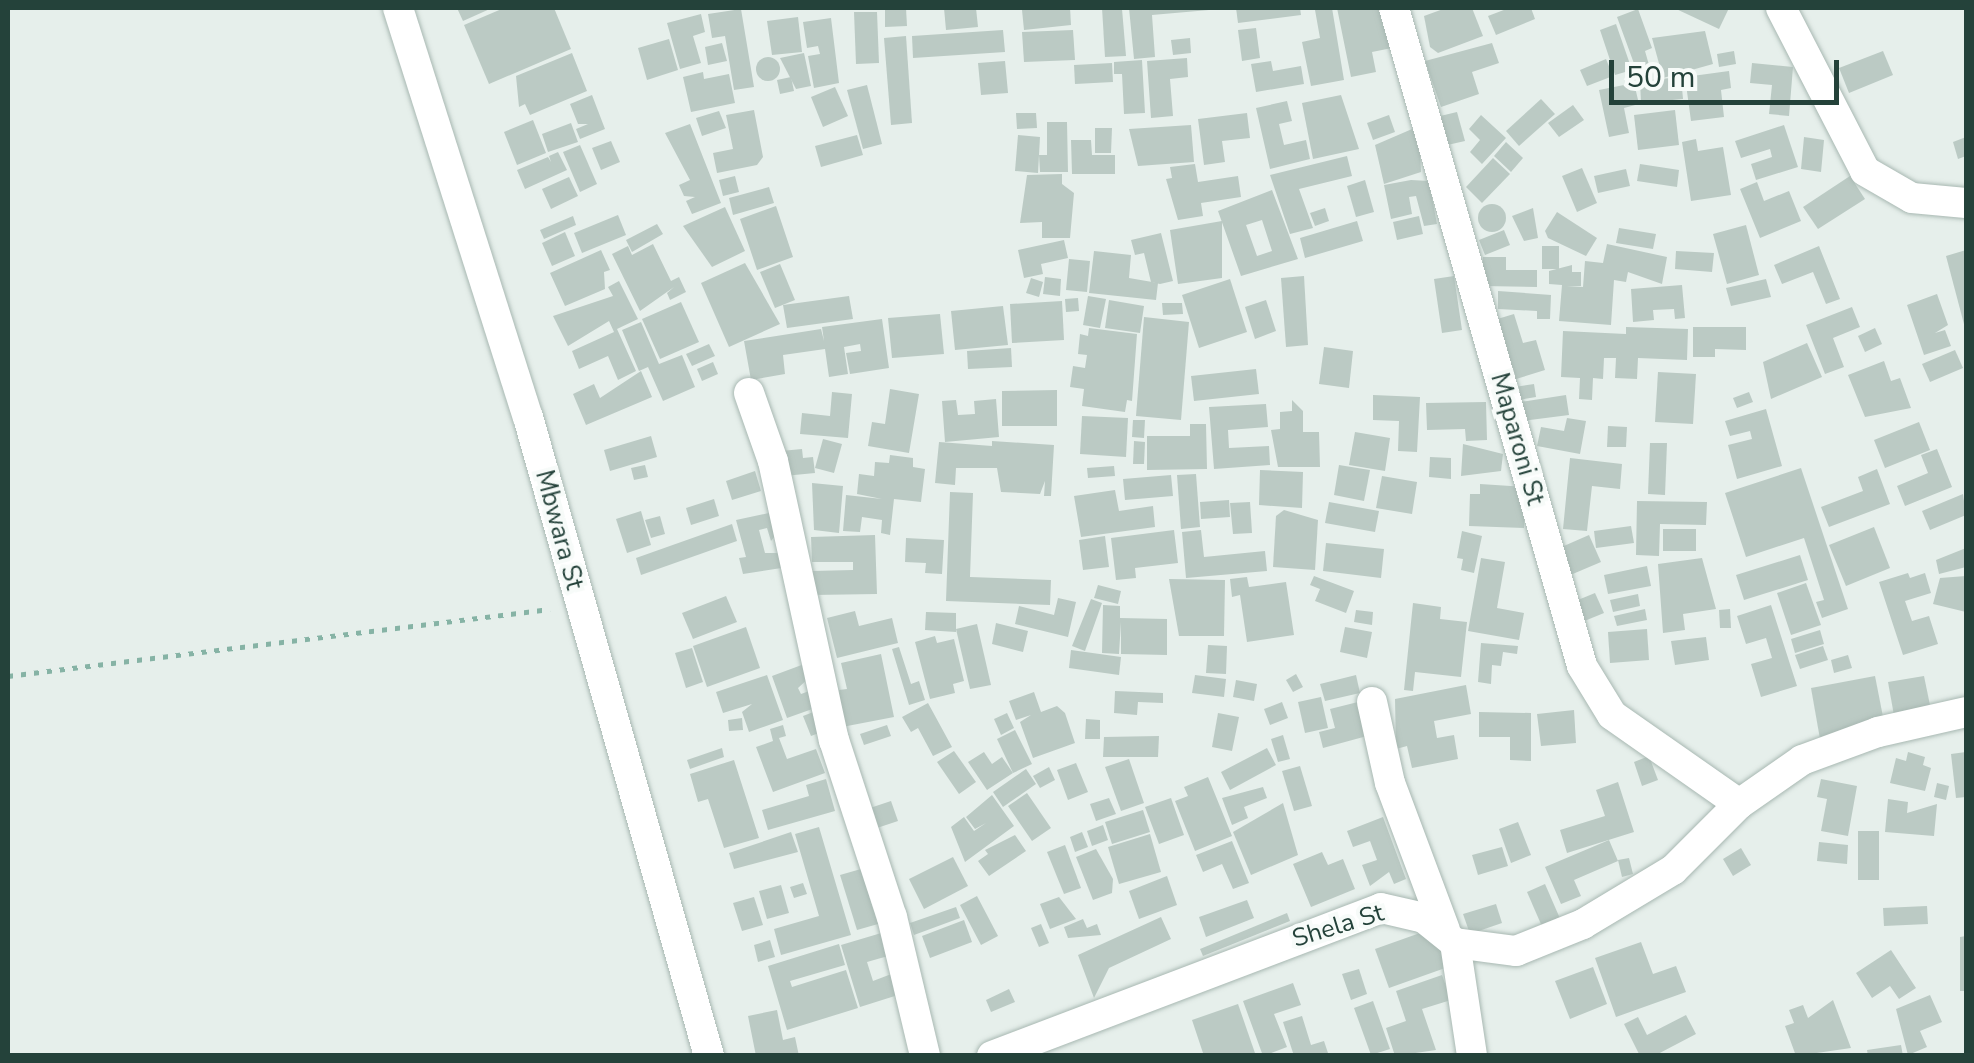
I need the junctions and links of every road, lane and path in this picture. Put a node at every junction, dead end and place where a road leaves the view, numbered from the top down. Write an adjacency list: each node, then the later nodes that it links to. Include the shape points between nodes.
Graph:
1 (398, 8): 6 (street, Mbwara St, via 528,417)
2 (1394, 8): 10 (street, Maparoni St, via 1582,666 1612,715)
3 (1781, 8): 4 (street, via 1865,172 1912,198)
4 (1966, 203)
5 (749, 393): 13 (street, via 773,461 834,740 902,952)
6 (579, 605): 7 (path, via 186,659); 12 (street, Mbwara St)
7 (8, 676)
8 (1372, 702): 11 (street, via 1390,783)
9 (1966, 712): 10 (street, Shela St, via 1878,732 1802,760)
10 (1738, 804): 11 (street, Shela St, via 1673,870 1583,924 1516,951)
11 (1450, 937): 14 (street, Shela St, via 1394,908 1353,915); 15 (street)
12 (709, 1056)
13 (924, 1056)
14 (992, 1056)
15 (1472, 1056)

